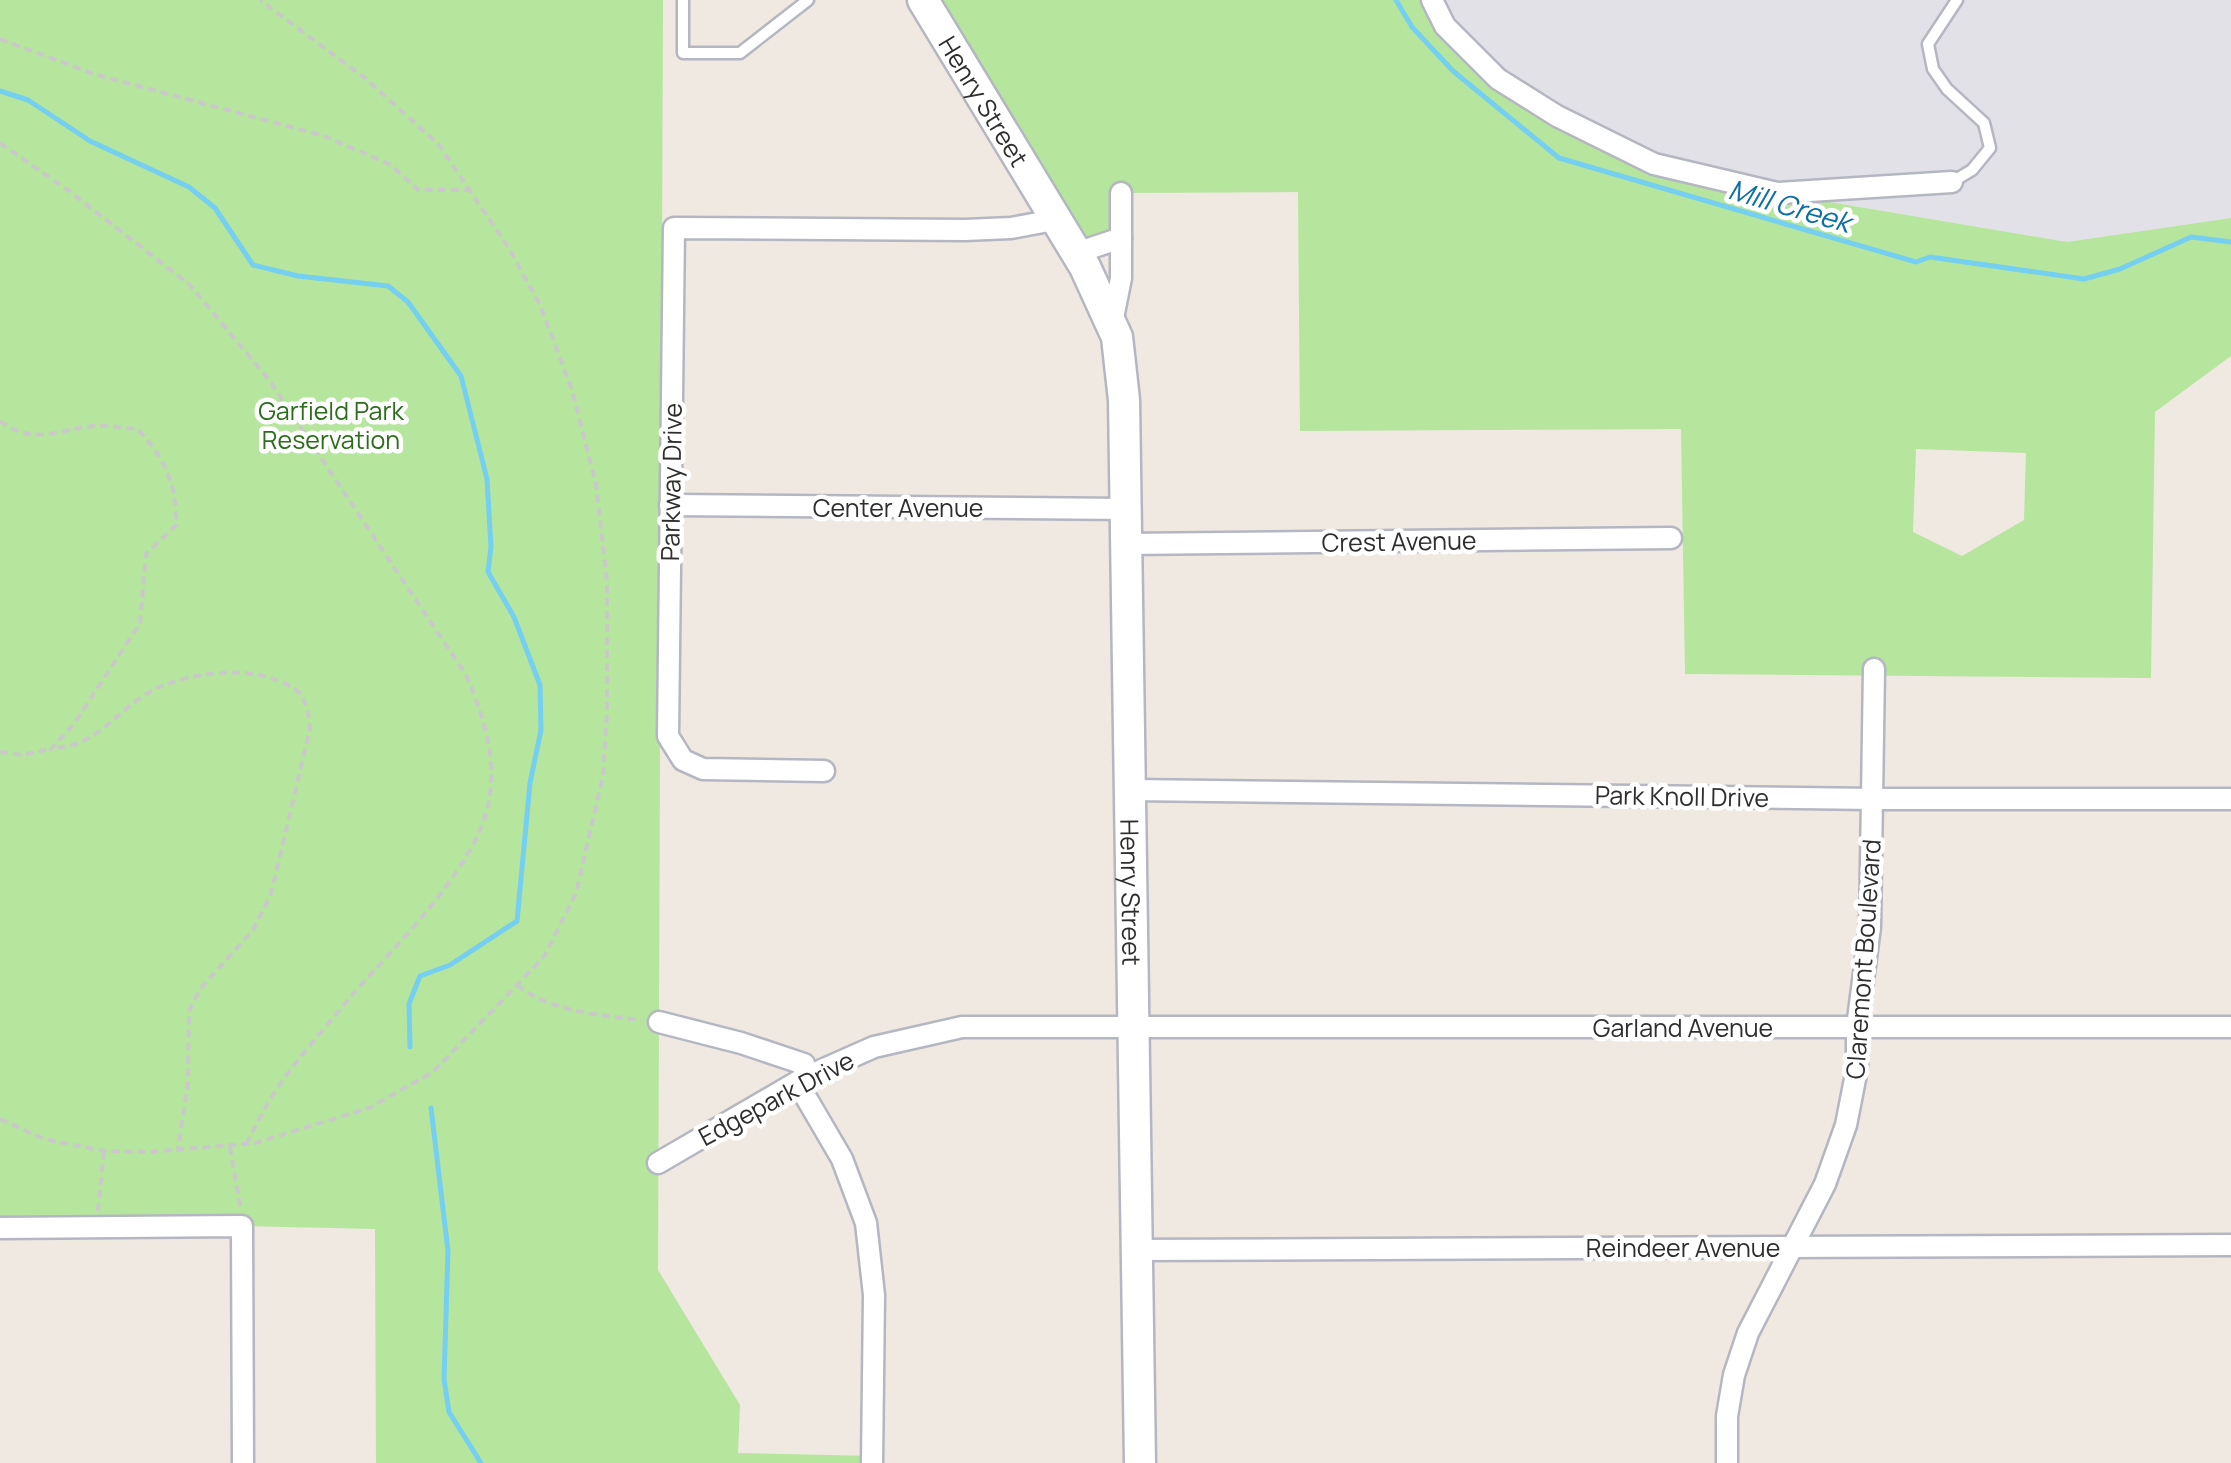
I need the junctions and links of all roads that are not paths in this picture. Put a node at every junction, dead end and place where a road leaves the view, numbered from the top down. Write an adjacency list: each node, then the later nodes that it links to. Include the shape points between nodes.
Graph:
1 (683, 0): 2 (lane, via 683,53 740,53)
2 (808, 0)
3 (923, 0): 8 (street, Henry Street)
4 (1432, 0): 6 (street, via 1444,26 1498,79 1654,164 1776,193)
5 (1957, 0): 6 (lane, via 1928,44 1933,69 1984,123 1990,148)
6 (1952, 182)
7 (1121, 193): 9 (street, Henry Street)
8 (1054, 220): 10 (street, Henry Street); 12 (street, Parkway Drive, via 965,230 674,228)
9 (1121, 238): 10 (street); 11 (street, Henry Street)
10 (1076, 253): 11 (street, Henry Street)
11 (1111, 326): 13 (street, Henry Street, via 1124,400)
12 (670, 505): 13 (street, Center Avenue); 17 (street, Parkway Drive, via 668,736 683,760 703,769)
13 (1126, 509): 15 (street, Henry Street)
14 (1671, 538): 15 (street, Crest Avenue)
15 (1126, 544): 18 (street, Henry Street)
16 (1874, 669): 19 (street, Claremont Boulevard)
17 (824, 771)
18 (1132, 790): 19 (street, Park Knoll Drive); 24 (street, Henry Street)
19 (1874, 798): 20 (street, Park Knoll Drive); 23 (street, Claremont Boulevard, via 1870,927)
20 (2231, 798)
21 (659, 1022): 25 (street, via 804,1064)
22 (2231, 1026): 23 (street, Garland Avenue)
23 (1857, 1027): 24 (street, Garland Avenue); 28 (street, Claremont Boulevard, via 1846,1124)
24 (1136, 1028): 25 (street, Edgepark Drive, via 962,1027 874,1047); 30 (street, Henry Street)
25 (804, 1078): 26 (street, Edgepark Drive); 32 (street, via 804,1094 842,1159 866,1223 874,1295)
26 (658, 1162)
27 (0, 1228): 31 (street, via 242,1226)
28 (1794, 1246): 29 (street, Reindeer Avenue); 30 (street, Reindeer Avenue); 34 (street, Claremont Boulevard, via 1734,1374)
29 (2231, 1246)
30 (1136, 1250): 33 (street, Henry Street)
31 (243, 1463)
32 (872, 1463)
33 (1140, 1463)
34 (1727, 1463)

